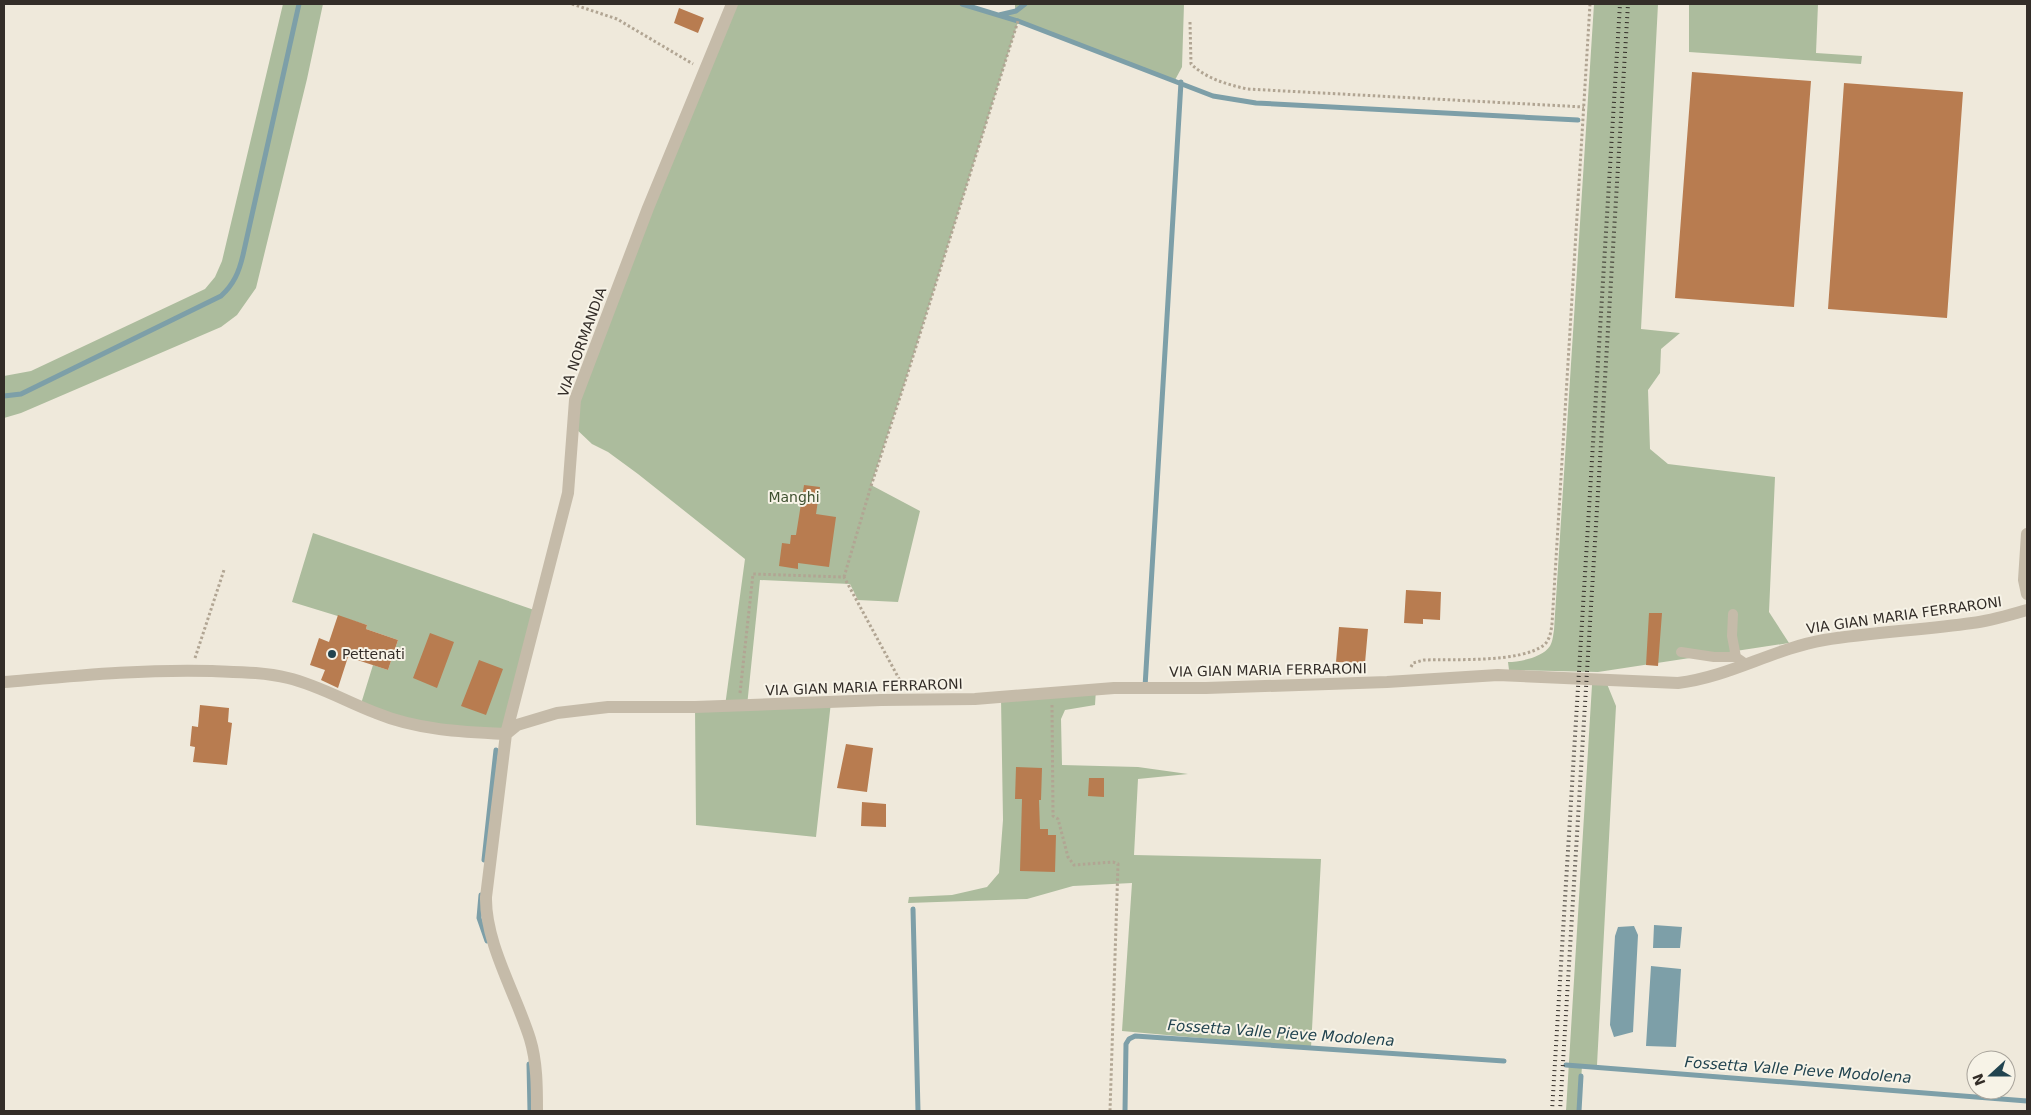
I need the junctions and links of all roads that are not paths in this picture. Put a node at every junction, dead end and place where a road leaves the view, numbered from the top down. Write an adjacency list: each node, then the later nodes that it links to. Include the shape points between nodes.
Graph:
1 (732, 4): 9 (street, VIA NORMANDIA, via 575,400 568,493)
2 (2027, 534): 3 (street, via 2024,580)
3 (2027, 594)
4 (2027, 610): 7 (street, VIA GIAN MARIA FERRARONI, via 1973,623 1823,640)
5 (1733, 614): 7 (lane, via 1732,636)
6 (1681, 652): 7 (lane)
7 (1741, 660): 9 (street, VIA GIAN MARIA FERRARONI, via 1698,680 1678,683 1498,675 1215,688 1114,688 982,699 608,707 557,713 517,725)
8 (4, 682): 9 (street, via 108,672 253,673 288,678 407,723 436,729)
9 (506, 734): 10 (street, via 486,915 530,1041)
10 (538, 1111)

